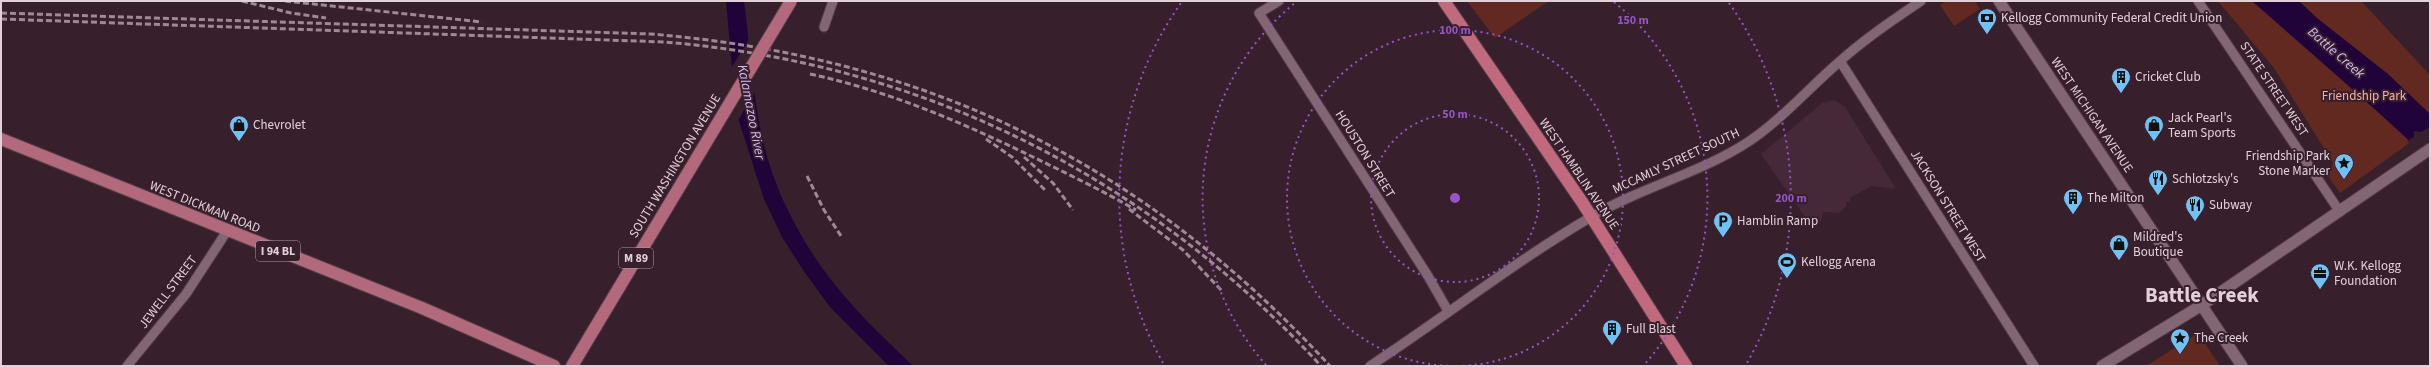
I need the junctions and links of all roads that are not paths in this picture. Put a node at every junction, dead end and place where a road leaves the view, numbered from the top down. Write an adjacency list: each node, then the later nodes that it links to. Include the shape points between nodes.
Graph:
1 (791, 1): 19 (main road, SOUTH WASHINGTON AVENUE / M 89, bridge)
2 (833, 1): 8 (street)
3 (1278, 1): 16 (street, HOUSTON STREET, via 1259,13)
4 (1444, 1): 13 (highway, WEST HAMBLIN AVENUE)
5 (1921, 1): 9 (street, MCCAMLY STREET SOUTH)
6 (1999, 1): 15 (street, WEST MICHIGAN AVENUE)
7 (2198, 1): 12 (street, STATE STREET WEST)
8 (824, 27)
9 (1840, 61): 13 (street, MCCAMLY STREET SOUTH, via 1772,123 1741,146); 22 (street, JACKSON STREET WEST)
10 (1, 139): 14 (main road, WEST DICKMAN ROAD / I 94 BL)
11 (2430, 149): 12 (street)
12 (2340, 212): 15 (street)
13 (1591, 217): 16 (street, MCCAMLY STREET SOUTH); 21 (highway, WEST HAMBLIN AVENUE)
14 (227, 231): 17 (street, JEWELL STREET, via 186,294); 18 (main road, WEST DICKMAN ROAD / I 94 BL, via 422,308)
15 (2202, 305): 23 (street); 24 (street, WEST MICHIGAN AVENUE)
16 (1448, 311): 20 (street, MCCAMLY STREET SOUTH, via 1434,324)
17 (127, 366)
18 (554, 366)
19 (572, 366)
20 (1370, 366)
21 (1686, 366)
22 (2034, 366)
23 (2102, 366)
24 (2242, 366)

